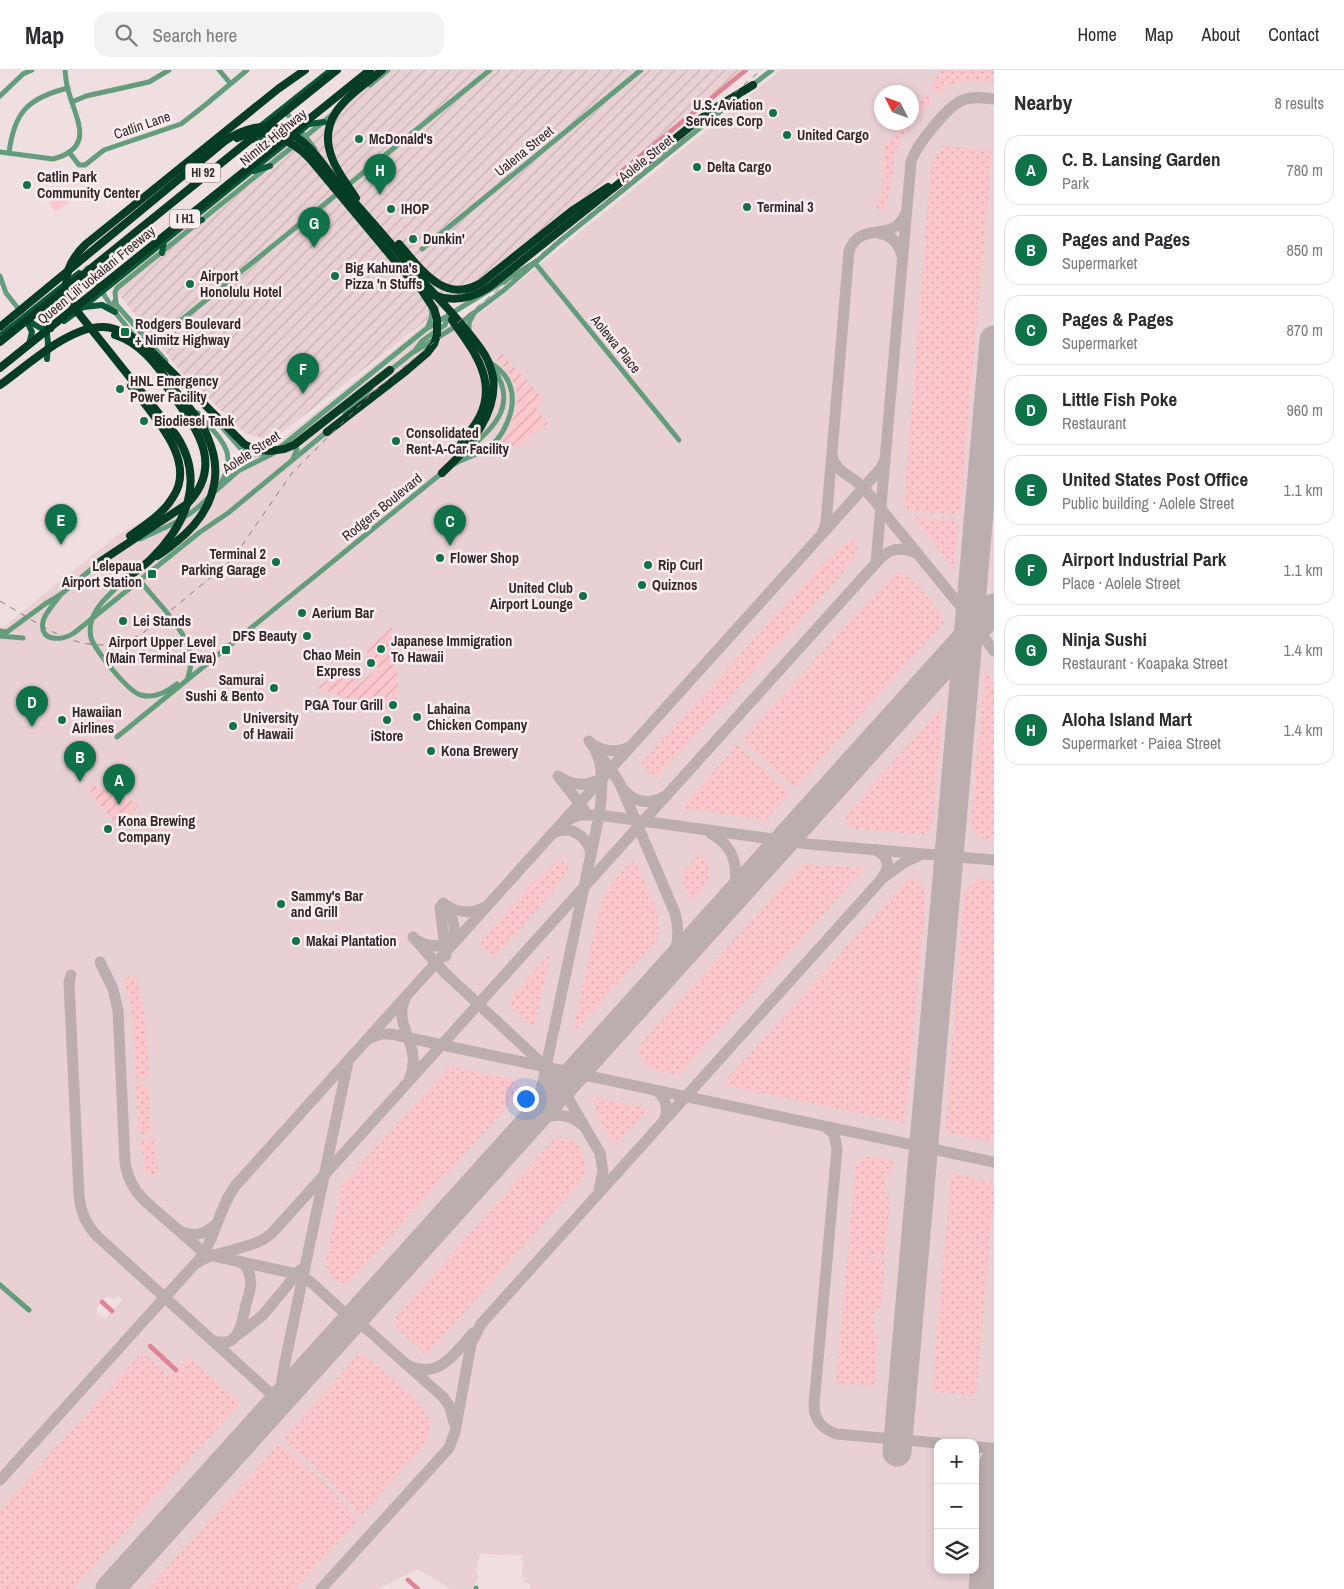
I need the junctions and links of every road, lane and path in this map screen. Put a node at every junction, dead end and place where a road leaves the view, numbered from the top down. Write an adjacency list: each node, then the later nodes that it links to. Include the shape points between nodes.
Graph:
1 (32, 70): 18 (street, via 23,74)
2 (64, 70): 17 (street)
3 (169, 70): 19 (street, via 150,82)
4 (219, 70): 15 (street)
5 (247, 70): 15 (street, Catlin Lane)
6 (305, 70): 70 (highway, via 76,254 66,278 70,301)
7 (331, 70): 20 (main road, Nimitz Highway / HI 92)
8 (337, 70): 66 (highway, Queen Liliʻuokalani Freeway / I H1)
9 (372, 70): 22 (main road, Nimitz Highway / HI 92); 75 (highway, Queen Liliʻuokalani Freeway / I H1)
10 (388, 70): 14 (street)
11 (490, 70): 33 (street)
12 (641, 70): 40 (street, Ualena Street)
13 (772, 70): 16 (street, Aolele Street)
14 (381, 72): 21 (street); 34 (highway, via 341,104 328,130 332,160)
15 (230, 84): 28 (street, Catlin Lane, via 181,124 104,150 85,165 79,165)
16 (753, 85): 37 (highway, via 696,122); 42 (street, Aolele Street)
17 (68, 88): 19 (street); 29 (street, via 41,97 28,107 16,121)
18 (0, 96)
19 (72, 102): 28 (street, via 80,126 79,140)
20 (283, 108): 23 (street, Rodgers Boulevard); 25 (main road, Nimitz Highway / HI 92)
21 (324, 122): 22 (main road); 24 (street)
22 (309, 124): 23 (main road, Nimitz Highway / HI 92)
23 (300, 131): 24 (street, Rodgers Boulevard); 30 (main road, Nimitz Highway / HI 92)
24 (305, 137): 31 (street); 33 (street, Rodgers Boulevard)
25 (242, 142): 30 (main road, via 260,140 269,144 271,152); 43 (main road, Nimitz Highway / HI 92)
26 (213, 151): 34 (highway, via 232,136 249,129 267,126 285,130 303,142); 37 (highway, via 251,134 272,135 293,144 310,159 411,281 425,292 441,298 460,299 483,291); 59 (highway)
27 (0, 152): 29 (street)
28 (68, 152): 29 (street, via 53,159)
29 (9, 153)
30 (266, 159): 32 (main road, Nimitz Highway / HI 92)
31 (270, 166): 32 (main road); 35 (street)
32 (250, 172): 36 (main road, Nimitz Highway / HI 92)
33 (343, 188): 46 (street, Rodgers Boulevard); 58 (street)
34 (364, 210): 38 (highway)
35 (202, 220): 36 (main road); 41 (street)
36 (186, 224): 39 (main road, Nimitz Highway / HI 92)
37 (555, 229): 38 (highway, via 481,283 464,290 453,290 435,282)
38 (384, 234): 46 (highway); 79 (highway, via 434,309 438,335 427,353)
39 (164, 241): 41 (main road); 45 (main road, Nimitz Highway / HI 92)
40 (422, 249)
41 (162, 253): 47 (street)
42 (534, 263): 53 (street, Aolele Street); 54 (street, Aolele Street); 81 (street, Aolewa Place)
43 (86, 268): 48 (street); 55 (main road, Nimitz Highway / HI 92)
44 (0, 276): 51 (street, via 6,293)
45 (115, 280): 47 (main road); 48 (main road, Nimitz Highway / HI 92)
46 (422, 281): 54 (street, Rodgers Boulevard); 62 (street, via 426,301 432,311); 83 (highway, via 475,352 484,377 482,409 459,447); 85 (highway, via 484,353 493,375 490,411 479,430)
47 (124, 283): 49 (street, via 115,292)
48 (103, 292): 49 (street); 50 (main road, Nimitz Highway / HI 92); 52 (street)
49 (116, 303): 82 (street, via 238,446 252,454)
50 (83, 307): 52 (main road, via 102,305); 60 (main road, Nimitz Highway / HI 92)
51 (18, 308): 55 (street); 56 (main road)
52 (115, 312): 86 (street, via 226,449 229,464)
53 (475, 312): 57 (street, Aolele Street); 65 (street, via 469,323)
54 (449, 314): 57 (street, Rodgers Boulevard); 62 (street, Aolele Street); 72 (street, via 445,325 422,341)
55 (24, 316): 56 (main road, Nimitz Highway / HI 92); 60 (main road, via 39,328); 68 (main road, via 32,332)
56 (17, 322): 64 (main road, Nimitz Highway / HI 92)
57 (458, 324): 65 (street, Rodgers Boulevard); 72 (street, Aolele Street)
58 (174, 326)
59 (0, 327)
60 (54, 328): 63 (main road, Nimitz Highway / HI 92)
61 (87, 329): 71 (highway, via 122,337); 76 (highway, via 116,329 143,343 244,444 270,451 284,449 301,440); 78 (highway, via 62,340)
62 (426, 329): 80 (street, Aolele Street)
63 (47, 334): 67 (main road); 68 (main road, Nimitz Highway / HI 92)
64 (0, 336)
65 (471, 340): 74 (street, Rodgers Boulevard)
66 (0, 342)
67 (48, 344): 69 (main road); 73 (main road)
68 (26, 350): 77 (main road, Nimitz Highway / HI 92)
69 (60, 350)
70 (107, 350): 87 (highway, via 176,435 190,465 188,504 172,535); 88 (highway, via 170,442 181,471 178,489 165,508)
71 (144, 352): 87 (highway, via 204,428 212,449 215,471 212,494 199,520 185,535); 88 (highway, via 201,440 206,456 203,480 187,504)
72 (412, 353): 76 (street, Aolele Street)
73 (47, 359)
74 (488, 361): 83 (street, via 504,388 504,402 498,418 485,436); 85 (street, Rodgers Boulevard, via 510,384 512,401 507,422 499,436 483,451 464,458)
75 (0, 368)
76 (390, 370): 79 (street, Aolele Street)
77 (0, 372)
78 (0, 385)
79 (327, 432): 84 (street, Aolele Street)
80 (293, 437): 82 (street, Aolele Street); 84 (street, via 297,449)
81 (679, 440)
82 (272, 454): 86 (street, Aolele Street, via 238,471)
83 (456, 458): 89 (street, via 164,694 143,696 134,692 99,652 92,639 91,623 95,612)
84 (291, 462): 90 (street, Aolele Street)
85 (442, 473): 95 (street, Rodgers Boulevard)
86 (217, 489): 88 (street, Aolele Street, via 187,516 138,539)
87 (151, 559): 89 (highway)
88 (98, 563): 91 (street, Aolele Street)
89 (124, 580)
90 (139, 580): 91 (street, Aolele Street, via 68,637 54,639 44,632 42,624); 95 (street, via 187,641 191,653)
91 (60, 595): 92 (street, Aolele Street, via 7,632)
92 (0, 632)
93 (0, 636): 94 (street)
94 (23, 638)
95 (187, 679): 96 (street, Rodgers Boulevard)
96 (117, 737)
97 (0, 1285): 98 (street)
98 (29, 1310)

